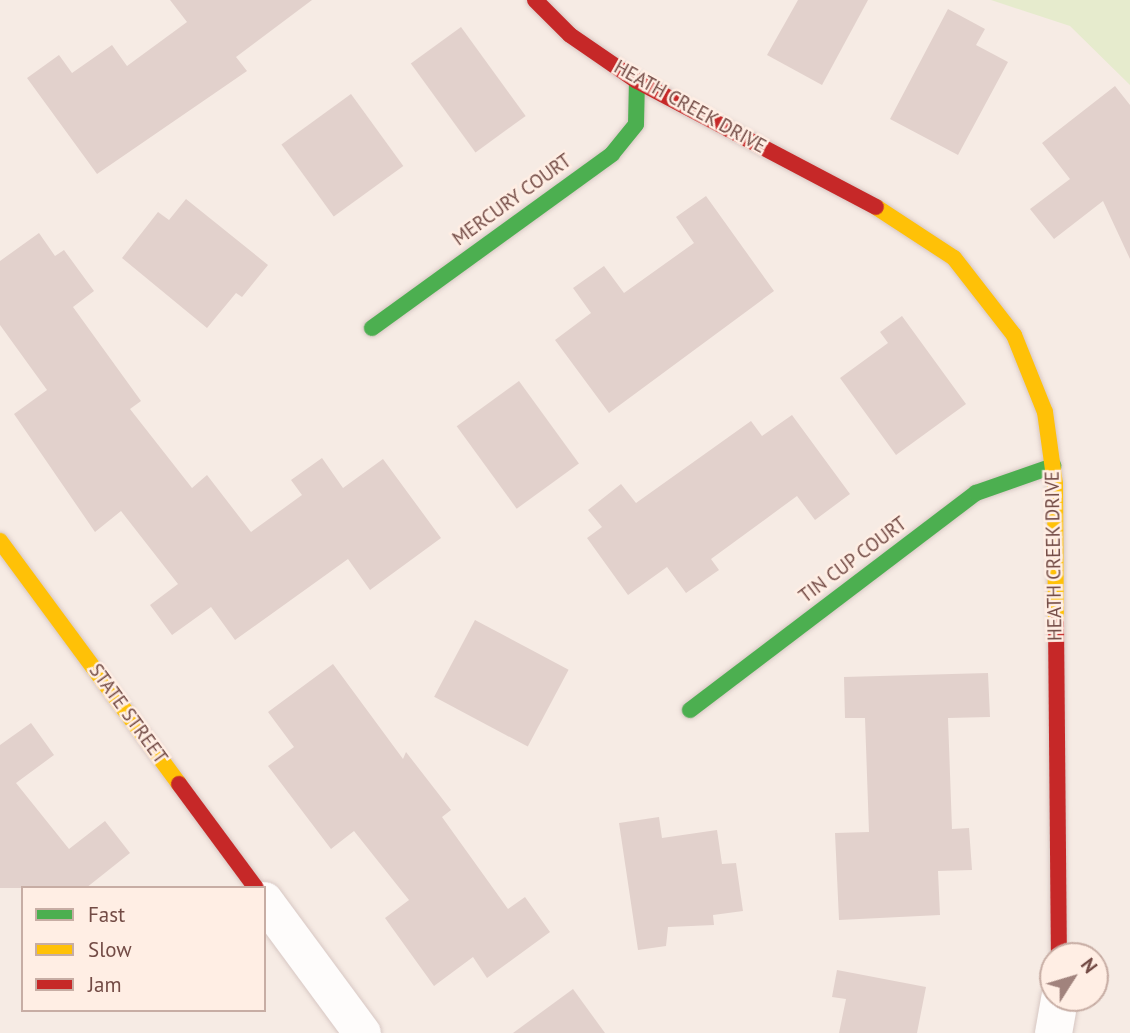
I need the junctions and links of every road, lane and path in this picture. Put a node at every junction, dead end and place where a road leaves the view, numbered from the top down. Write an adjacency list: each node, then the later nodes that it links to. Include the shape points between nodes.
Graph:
1 (535, 0): 2 (street, HEATH CREEK DRIVE, via 570,35)
2 (637, 81): 3 (street, MERCURY COURT, via 635,124 612,153); 4 (street, HEATH CREEK DRIVE, via 878,209 954,258 1014,335 1045,412)
3 (372, 328)
4 (1053, 466): 6 (street, TIN CUP COURT, via 976,493); 9 (street, HEATH CREEK DRIVE)
5 (0, 541): 7 (street, STATE STREET)
6 (690, 710)
7 (255, 886)
8 (266, 903): 11 (street)
9 (1059, 942)
10 (1057, 1012): 12 (street)
11 (362, 1033)
12 (1053, 1033)

